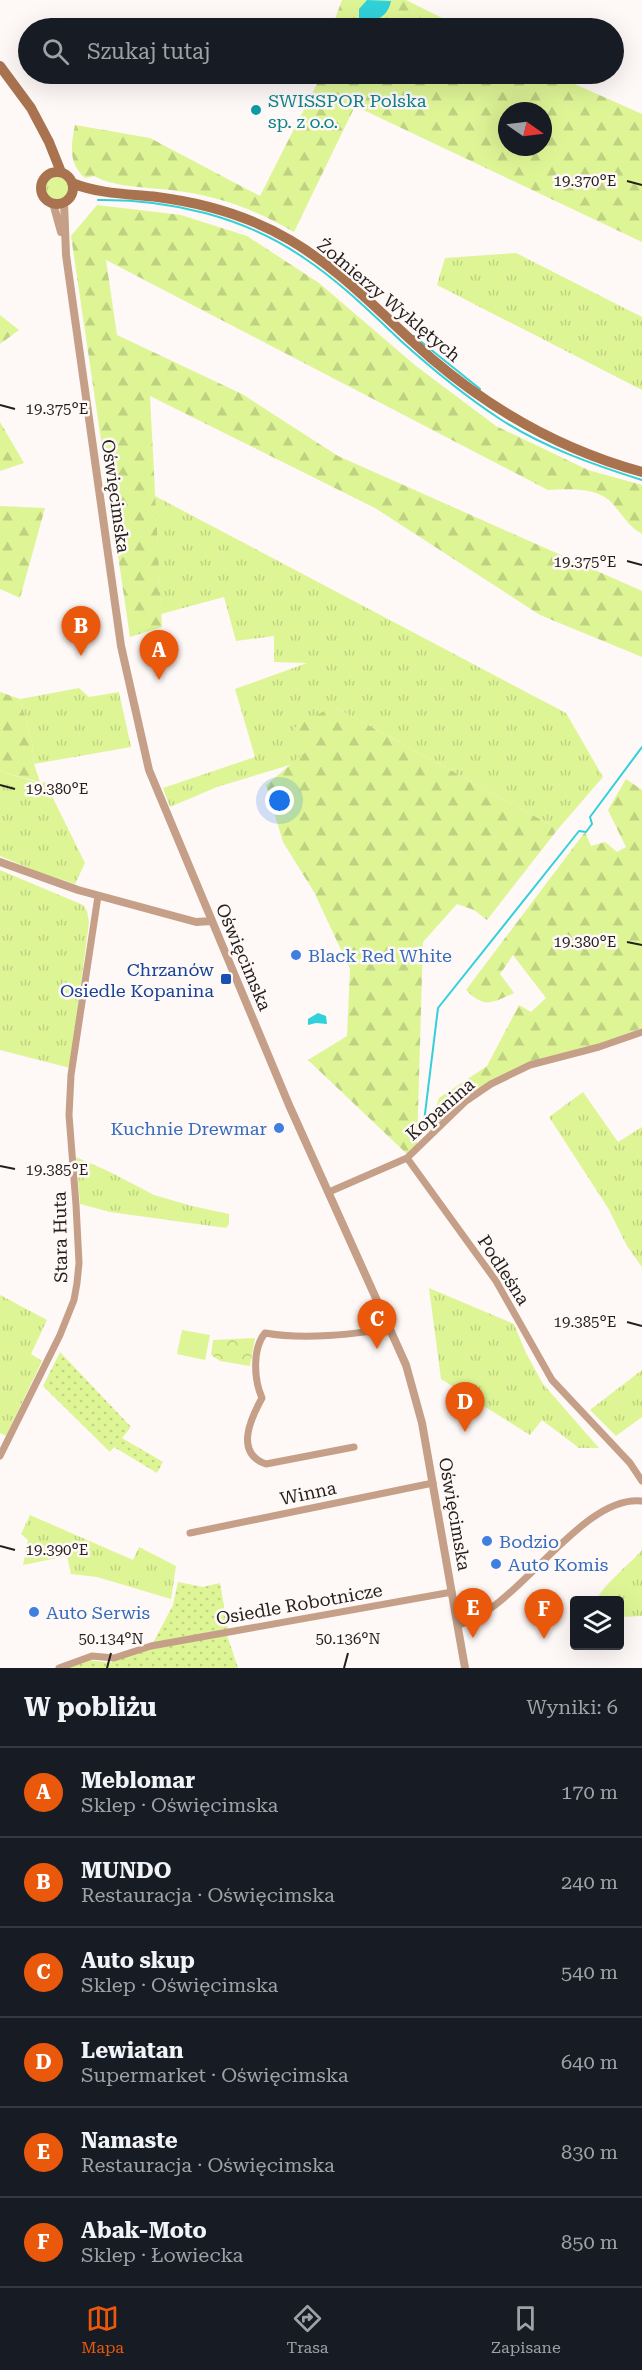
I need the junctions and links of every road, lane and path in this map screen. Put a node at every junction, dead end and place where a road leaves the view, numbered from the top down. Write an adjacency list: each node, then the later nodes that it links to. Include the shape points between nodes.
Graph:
1 (0, 66): 2 (main road, via 22,93)
2 (45, 138): 3 (main road); 4 (main road)
3 (61, 172): 4 (main road); 5 (main road)
4 (48, 174): 7 (main road, via 41,193 48,201)
5 (72, 183): 6 (main road, Żołnierzy Wyklętych); 7 (main road)
6 (102, 192): 7 (main road, Żołnierzy Wyklętych); 8 (main road, Żołnierzy Wyklętych, via 206,206 274,231 322,262 435,361 505,412 576,449)
7 (63, 200): 11 (street, Oświęcimska, via 64,239 117,623 131,698 149,770)
8 (642, 472)
9 (0, 862): 10 (street)
10 (98, 896): 11 (street, via 196,922); 17 (street, Stara Huta, via 69,1105 77,1283 56,1343)
11 (211, 921): 14 (street, Oświęcimska)
12 (642, 1032): 13 (street, Kopanina, via 530,1065 491,1084 466,1101)
13 (407, 1158): 14 (street, Kopanina); 18 (street, Podleśna, via 496,1281 552,1380 640,1474)
14 (329, 1192): 15 (street, Oświęcimska)
15 (391, 1326): 16 (street, via 316,1336 266,1333 261,1340 254,1374 262,1398 249,1422 251,1454 266,1464); 19 (street, Oświęcimska, via 414,1387)
16 (354, 1447)
17 (0, 1456)
18 (642, 1481)
19 (433, 1482): 22 (street, Winna); 23 (street, Oświęcimska)
20 (642, 1494): 21 (street)
21 (642, 1500): 24 (street, via 597,1514 497,1602 470,1622)
22 (190, 1533)
23 (452, 1592): 24 (street, Oświęcimska); 25 (street, Osiedle Robotnicze, via 151,1646 114,1658 92,1656)
24 (458, 1625): 26 (street, Oświęcimska)
25 (60, 1668)
26 (465, 1668)

